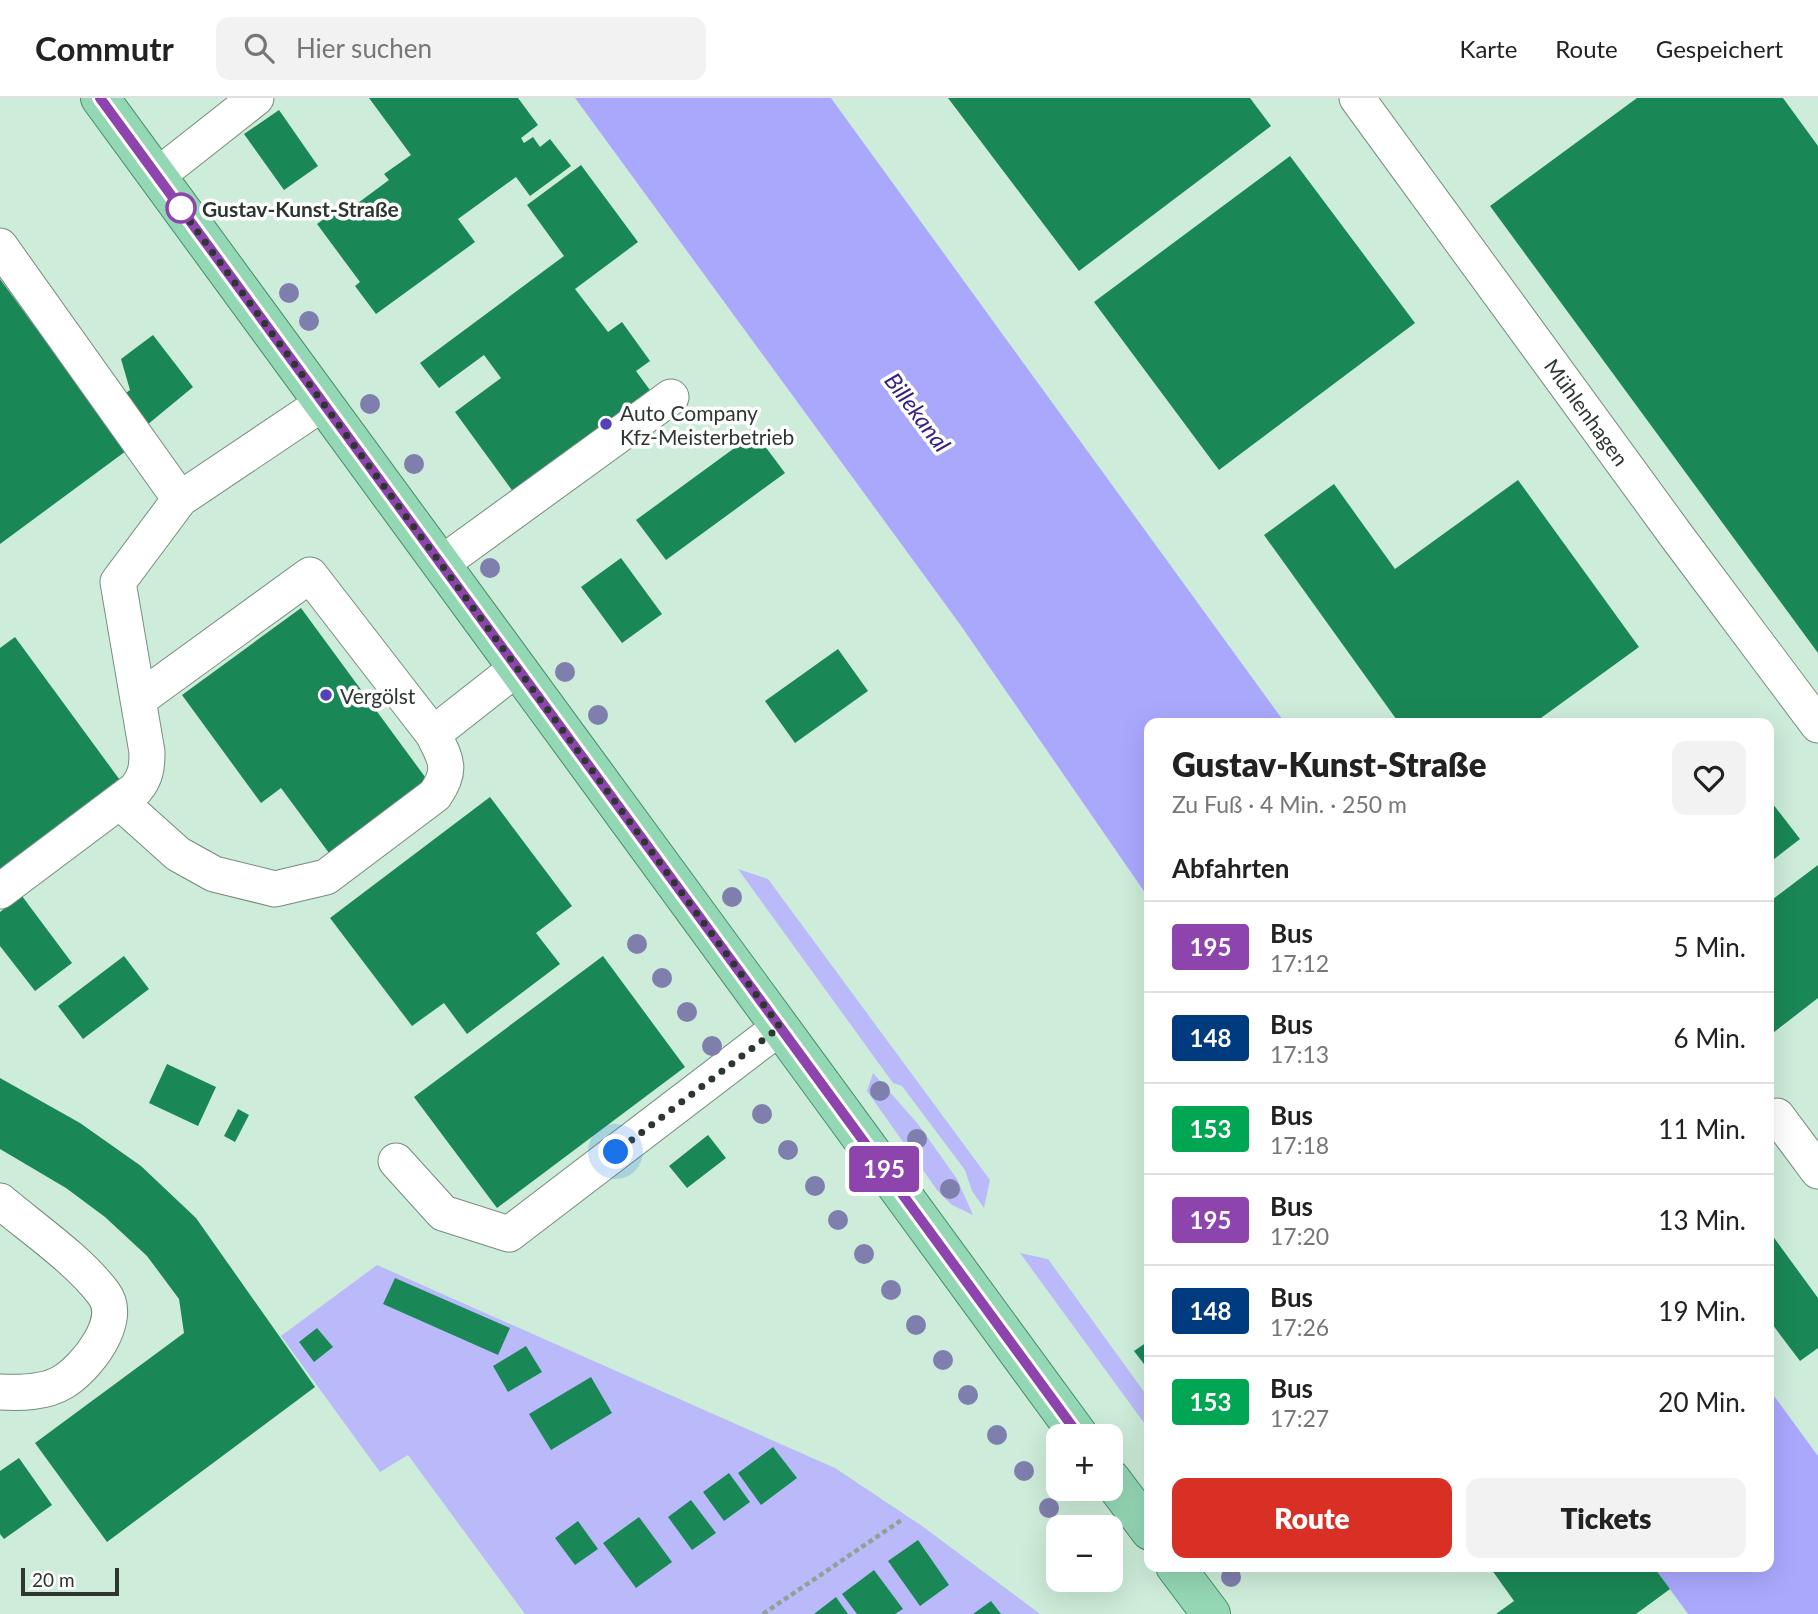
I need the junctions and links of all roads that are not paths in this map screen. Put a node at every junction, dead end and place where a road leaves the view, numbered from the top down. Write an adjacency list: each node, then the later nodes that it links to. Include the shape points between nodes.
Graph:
1 (100, 98): 4 (main road)
2 (256, 98): 4 (street)
3 (1357, 98): 12 (street, Mühlenhagen)
4 (156, 176): 7 (main road)
5 (0, 246): 8 (street)
6 (671, 397): 9 (street)
7 (323, 403): 8 (street); 9 (main road)
8 (180, 499): 11 (street, via 118,582)
9 (441, 564): 10 (main road)
10 (517, 668): 13 (street); 16 (main road)
11 (138, 700): 13 (street, via 310,575); 14 (street, via 147,769 143,781)
12 (1818, 725)
13 (433, 734): 14 (street, via 447,761 445,780 435,795 326,877 275,889 214,874 178,854)
14 (120, 802): 15 (street)
15 (0, 891)
16 (780, 1027): 18 (street, via 509,1234 443,1213); 22 (main road)
17 (1777, 1116): 19 (street)
18 (396, 1161)
19 (1818, 1171)
20 (0, 1201): 21 (street, via 65,1254 105,1295 111,1311 90,1358 62,1383 27,1393)
21 (0, 1392)
22 (1070, 1424)
23 (1123, 1495): 24 (main road)
24 (1144, 1523)
25 (1179, 1572): 26 (main road)
26 (1210, 1614)

